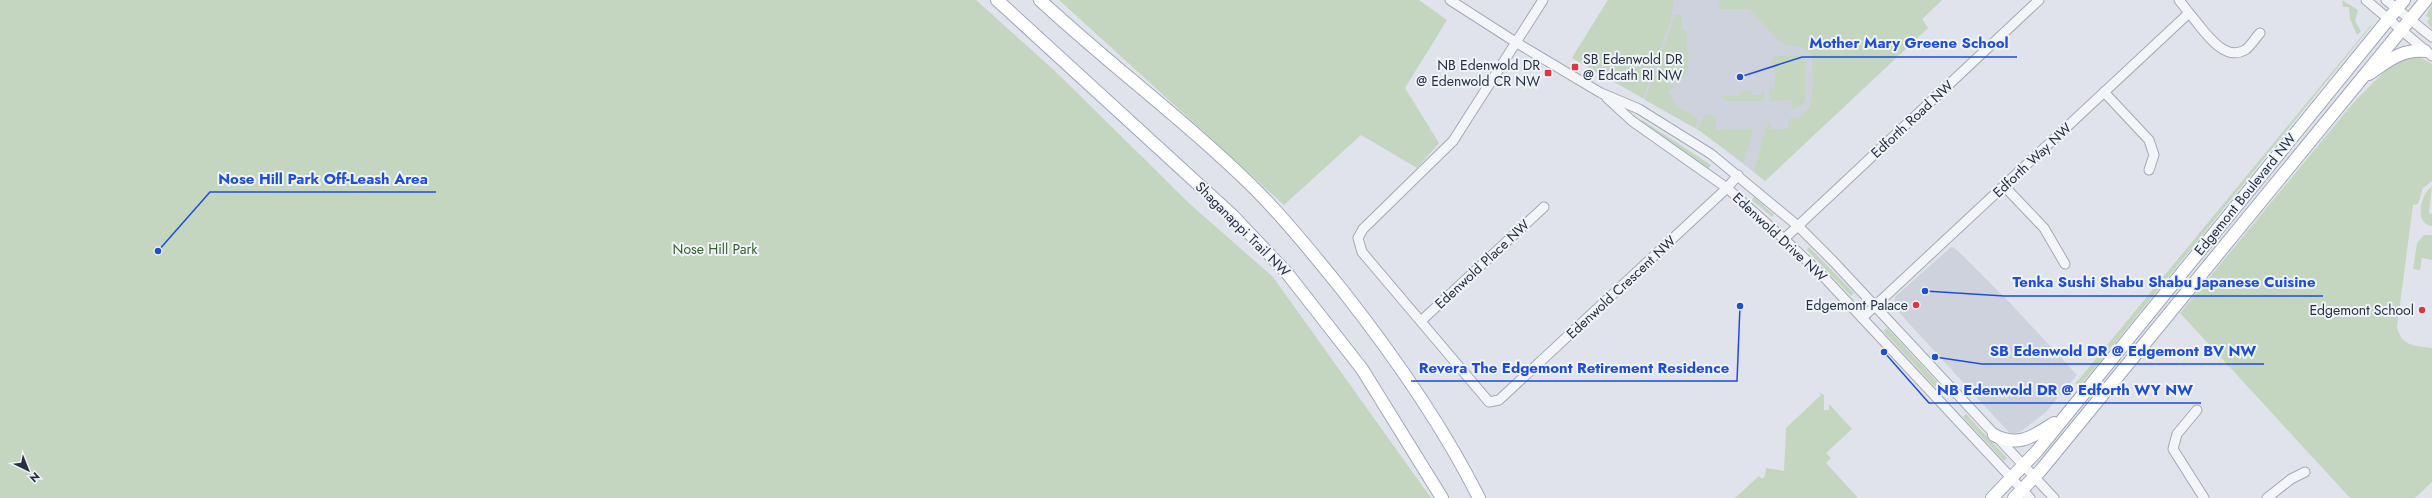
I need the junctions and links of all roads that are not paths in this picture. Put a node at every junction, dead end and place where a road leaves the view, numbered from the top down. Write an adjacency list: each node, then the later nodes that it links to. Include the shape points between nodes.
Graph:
1 (997, 0): 41 (main road, Shaganappi Trail NW, via 1233,216 1287,272 1362,368)
2 (1040, 0): 42 (main road, via 1249,184 1310,250 1379,335 1434,418)
3 (1450, 0): 17 (street, Edenwold Drive NW)
4 (1543, 0): 17 (street)
5 (2039, 0): 27 (street, Edforth Road NW)
6 (2179, 0): 11 (street)
7 (2366, 0): 12 (street)
8 (2386, 0): 10 (street)
9 (2426, 0): 13 (main road, Edgemont Boulevard NW)
10 (2401, 4): 12 (main road, Edgemont Boulevard NW); 13 (street)
11 (2189, 13): 15 (street, via 2218,46 2230,53 2246,49); 20 (street, Edforth Way NW)
12 (2388, 19): 14 (street); 34 (main road, Edgemont Boulevard NW)
13 (2410, 19): 14 (main road, Edgemont Boulevard NW); 16 (street)
14 (2400, 30): 18 (street); 19 (main road, Edgemont Boulevard NW)
15 (2260, 33)
16 (2432, 37)
17 (1517, 43): 21 (street, Edenwold Drive NW); 32 (street, Edenwold Crescent NW, via 1453,141 1359,234 1358,243 1362,252)
18 (2429, 54): 19 (main road, via 2408,51 2398,54)
19 (2356, 84): 39 (main road, Edgemont Boulevard NW)
20 (2104, 92): 22 (street, via 2150,140 2154,154); 24 (street, Edforth Way NW)
21 (1601, 93): 23 (street, Edenwold Drive NW, via 1639,109 1711,154); 25 (street, Edenwold Drive NW, via 1632,121)
22 (2149, 170)
23 (1738, 175): 25 (street, Edenwold Crescent NW); 27 (street, Edenwold Drive NW)
24 (2004, 186): 29 (street, via 2044,228); 30 (street, Edforth Way NW)
25 (1727, 188): 28 (street, Edenwold Drive NW); 32 (street, Edenwold Crescent NW, via 1496,403 1487,400)
26 (1544, 207): 32 (street, Edenwold Place NW)
27 (1798, 226): 28 (street, Edforth Road NW); 30 (street, Edenwold Drive NW)
28 (1784, 239): 31 (street, Edenwold Drive NW)
29 (2066, 264)
30 (1875, 306): 31 (street, Edforth Way NW); 35 (street, Edenwold Drive NW)
31 (1862, 318): 38 (street, Edenwold Drive NW)
32 (1421, 322)
33 (2197, 410): 45 (street, via 2177,434 2173,449)
34 (2062, 418): 35 (main road, via 2023,441 2007,440); 36 (main road, Edgemont Boulevard NW)
35 (1994, 435): 36 (street, Edenwold Drive NW)
36 (2023, 466): 38 (main road, Edgemont Boulevard NW); 39 (street, Edenwold Drive NW)
37 (2305, 472): 46 (street, via 2291,479)
38 (2011, 478): 40 (street, Edenwold Drive NW); 43 (main road, Edgemont Boulevard NW)
39 (2034, 478): 40 (main road, Edgemont Boulevard NW); 44 (street, Edenwold Drive NW)
40 (2022, 495)
41 (1442, 498)
42 (1479, 498)
43 (1992, 498)
44 (2054, 498)
45 (2204, 498)
46 (2267, 498)

